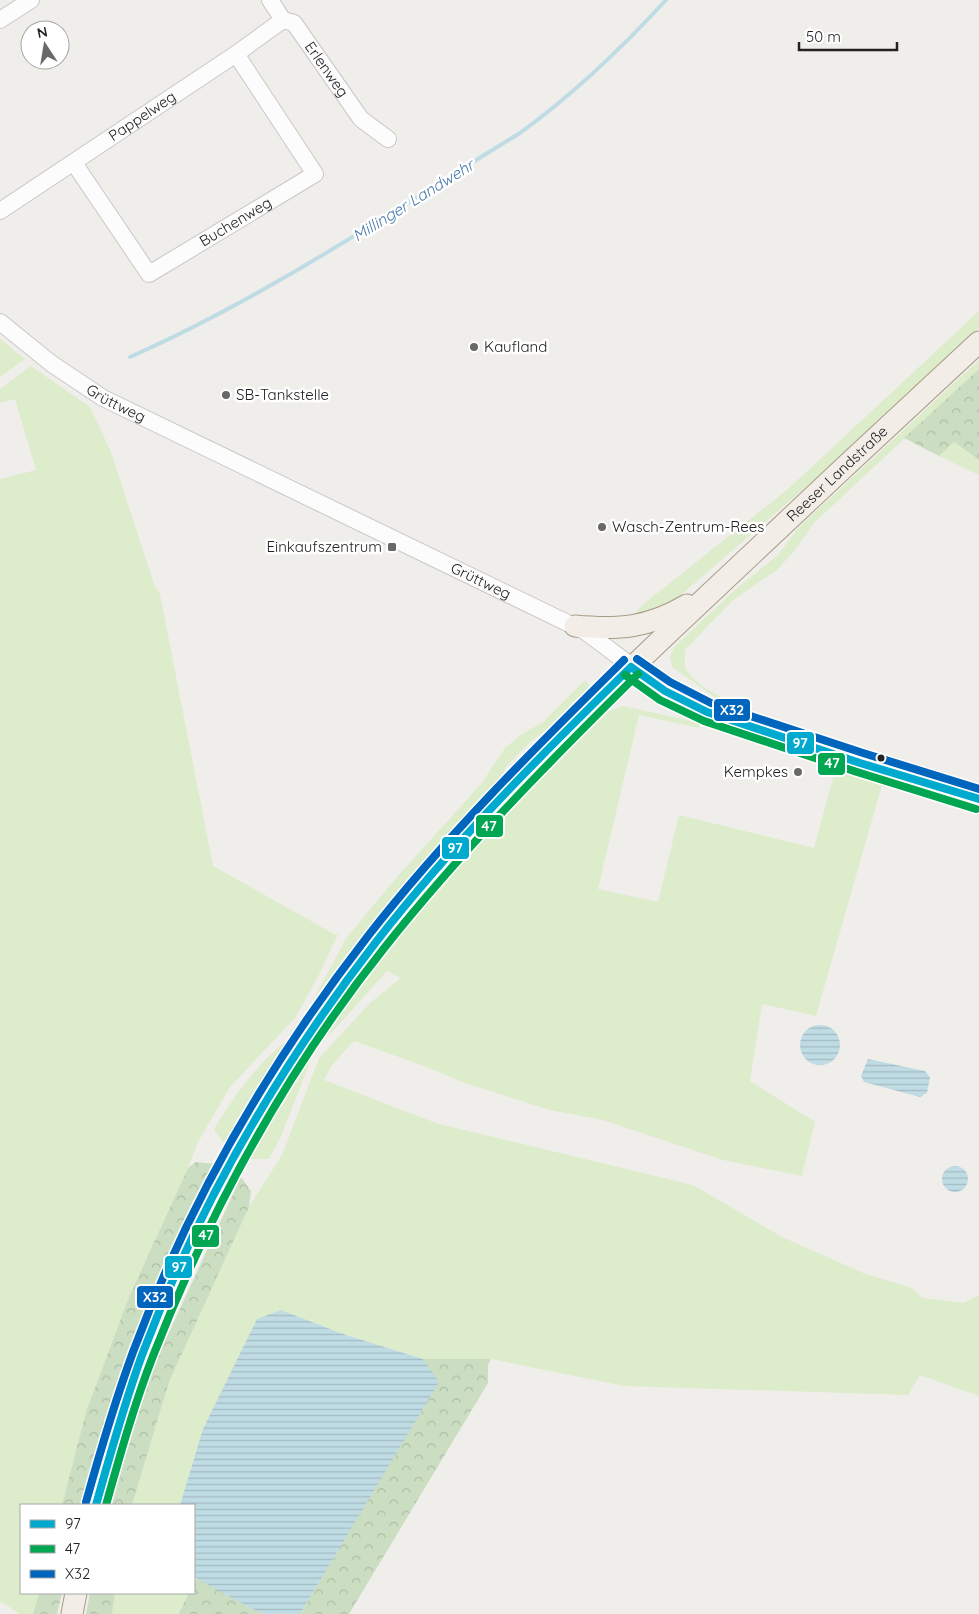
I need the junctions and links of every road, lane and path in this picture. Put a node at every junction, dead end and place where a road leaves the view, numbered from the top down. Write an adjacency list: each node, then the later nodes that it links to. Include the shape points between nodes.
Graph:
1 (270, 0): 4 (street, Erlenweg)
2 (24, 2): 3 (street)
3 (0, 20)
4 (283, 20): 5 (street, Pappelweg); 6 (street, Erlenweg, via 294,23 361,119)
5 (236, 54): 7 (street, Pappelweg); 7 (street, Buchenweg, via 314,174 149,274)
6 (388, 139)
7 (74, 163): 8 (street, Pappelweg)
8 (0, 211)
9 (0, 322): 12 (street, Grüttweg, via 52,364 103,398)
10 (979, 342): 11 (main road, Reeser Landstraße)
11 (714, 590): 12 (main road, via 641,626 619,629); 13 (main road, Reeser Landstraße)
12 (575, 626): 13 (street, Grüttweg)
13 (631, 667): 14 (street, Grüttweg, via 665,691 707,712); 15 (main road, Reeser Landstraße, via 480,820 404,908 317,1022 232,1161 192,1241 128,1393)
14 (979, 799)
15 (96, 1504)
16 (76, 1594): 17 (main road)
17 (72, 1614)

